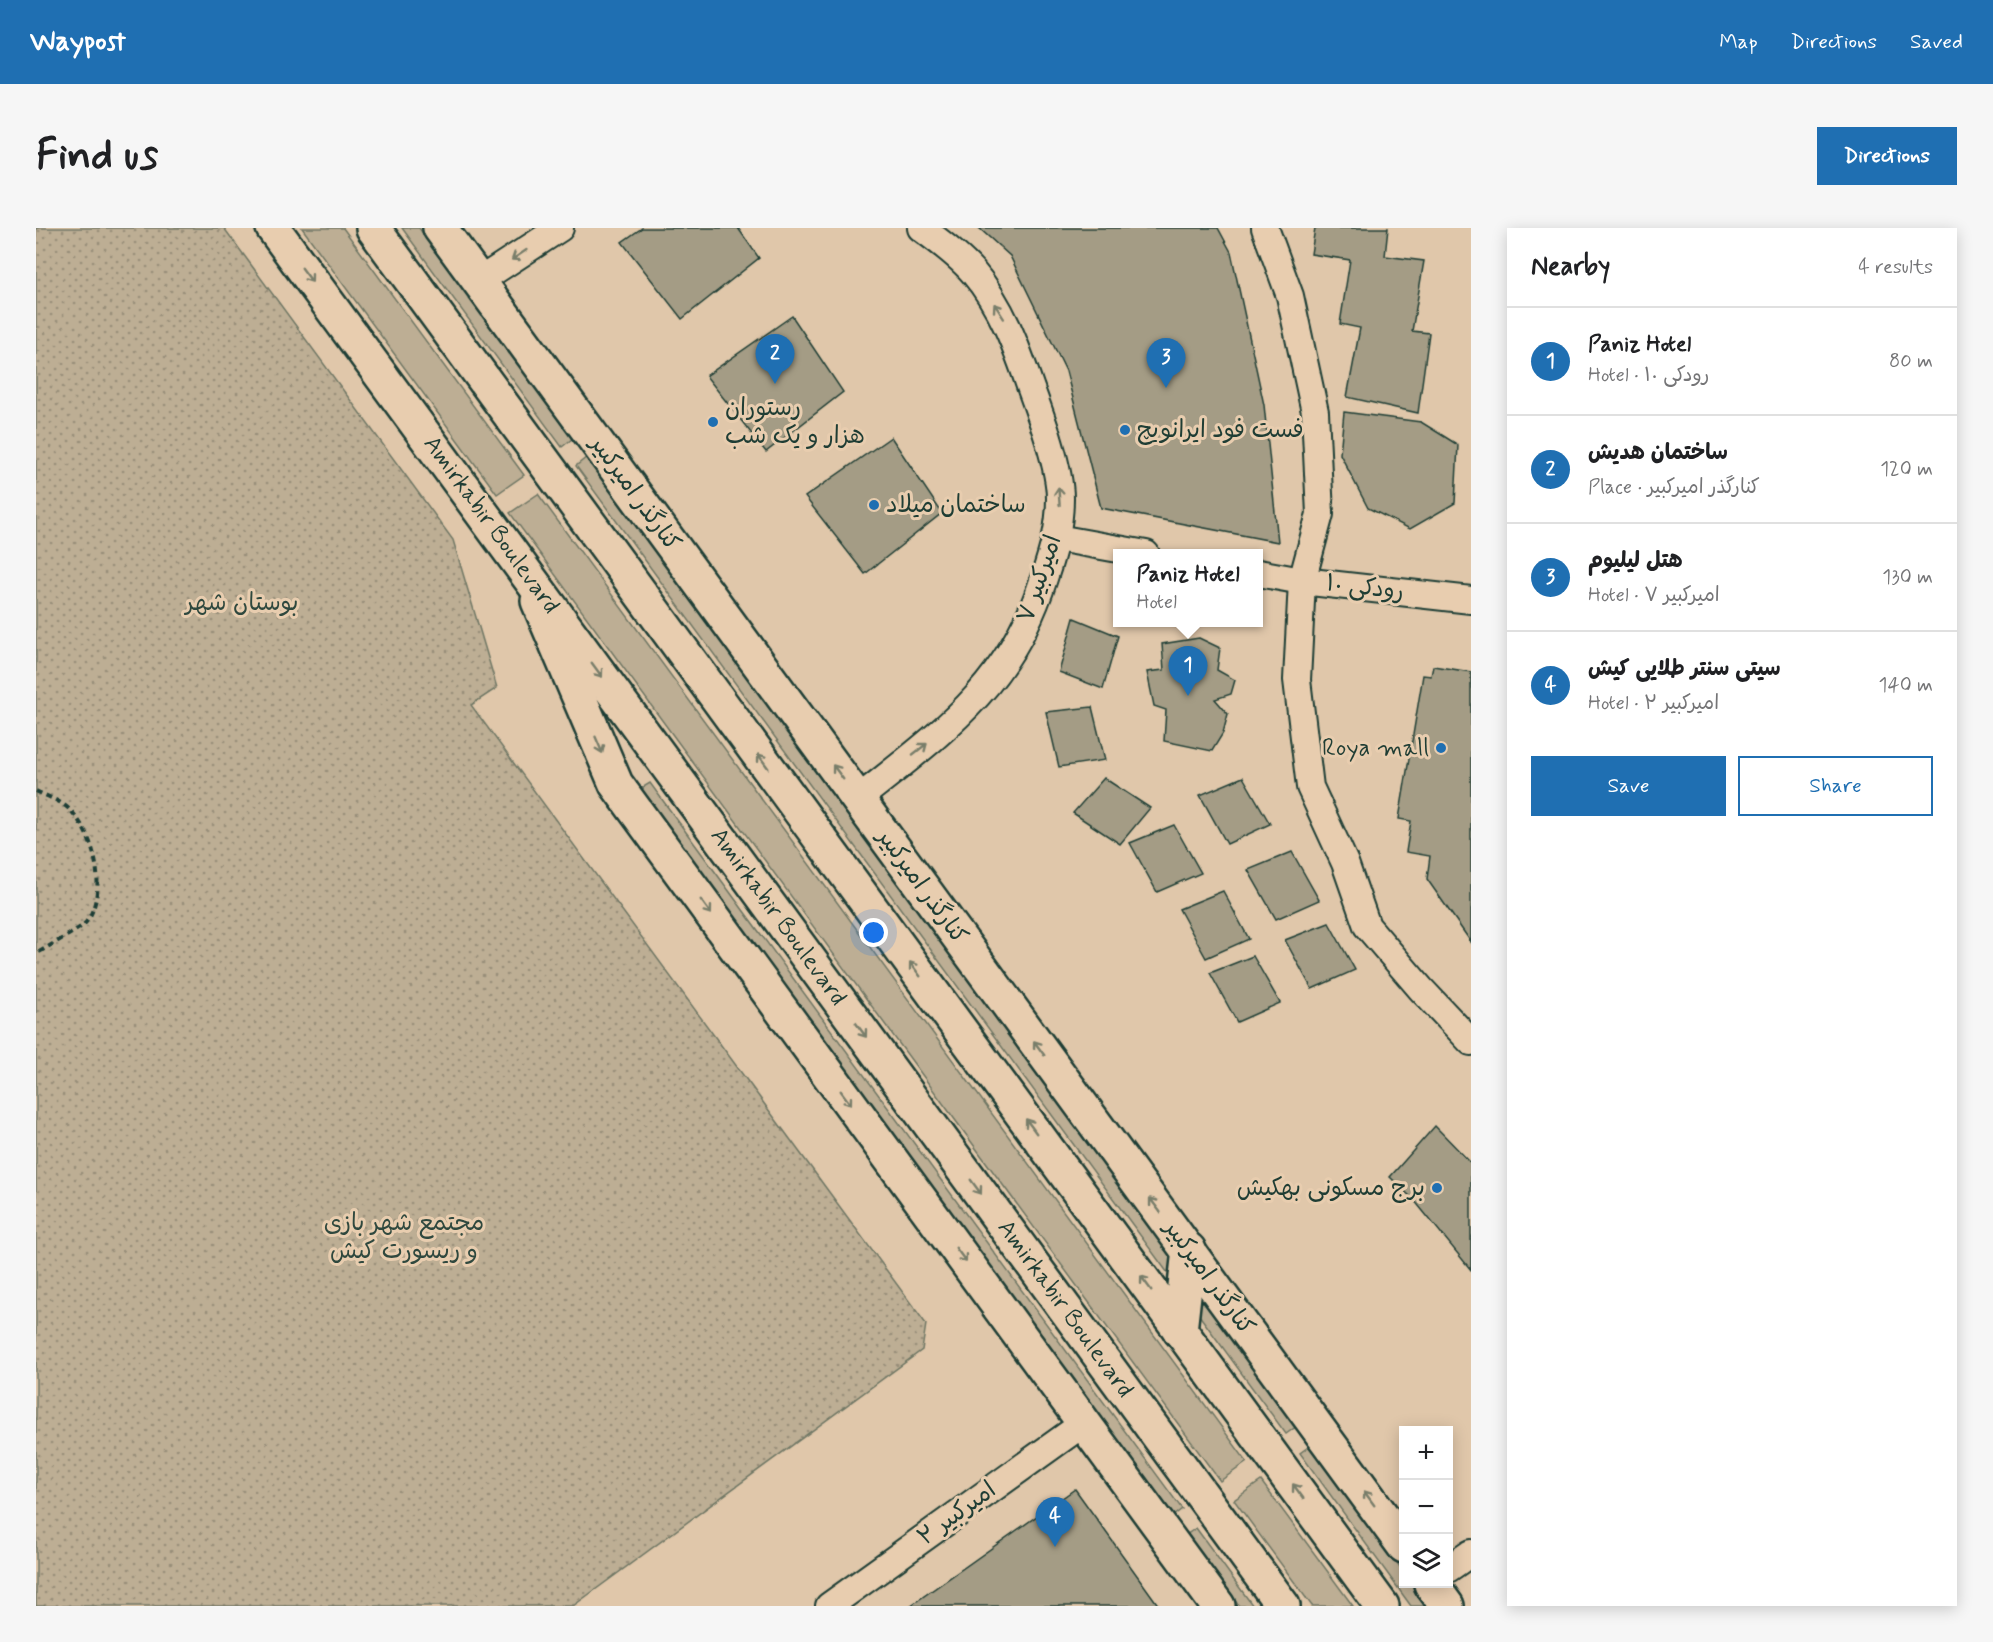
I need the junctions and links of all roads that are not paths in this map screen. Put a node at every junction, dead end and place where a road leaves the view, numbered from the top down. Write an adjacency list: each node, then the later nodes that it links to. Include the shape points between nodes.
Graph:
1 (273, 228): 11 (main road, Amirkabir Boulevard, one-way to 11)
2 (373, 228): 17 (main road, one-way to 2)
3 (440, 228): 7 (main road, کنارگذر امیرکبیر)
4 (560, 228): 7 (street, one-way to 7)
5 (921, 228): 8 (street, امیرکبیر ۷, one-way to 5, via 1060,496 1053,457 1007,325 974,273)
6 (1265, 228): 12 (street, via 1290,296 1315,412 1320,514)
7 (479, 281): 14 (main road, کنارگذر امیرکبیر, one-way to 7)
8 (1057, 538): 9 (street); 14 (street, امیرکبیر ۷, one-way to 8, via 960,716 987,687 1029,620)
9 (1118, 549)
10 (1263, 574): 12 (street, رودکی ۱۰)
11 (527, 575): 18 (main road, one-way to 18, via 616,784); 24 (main road, Amirkabir Boulevard, one-way to 24)
12 (1302, 581): 13 (street, رودکی ۱۰); 15 (street, via 1297,680 1310,787 1345,864 1367,926)
13 (1471, 600)
14 (858, 799): 16 (main road, کنارگذر امیرکبیر, one-way to 14)
15 (1471, 1042)
16 (1189, 1250): 17 (main road); 19 (main road, کنارگذر امیرکبیر, one-way to 16)
17 (1180, 1331): 25 (main road, one-way to 17)
18 (1084, 1423): 22 (street, امیرکبیر ۲); 23 (main road)
19 (1399, 1538)
20 (1471, 1553): 21 (street)
21 (1453, 1570)
22 (829, 1606)
23 (1218, 1606)
24 (1283, 1606)
25 (1382, 1606)

